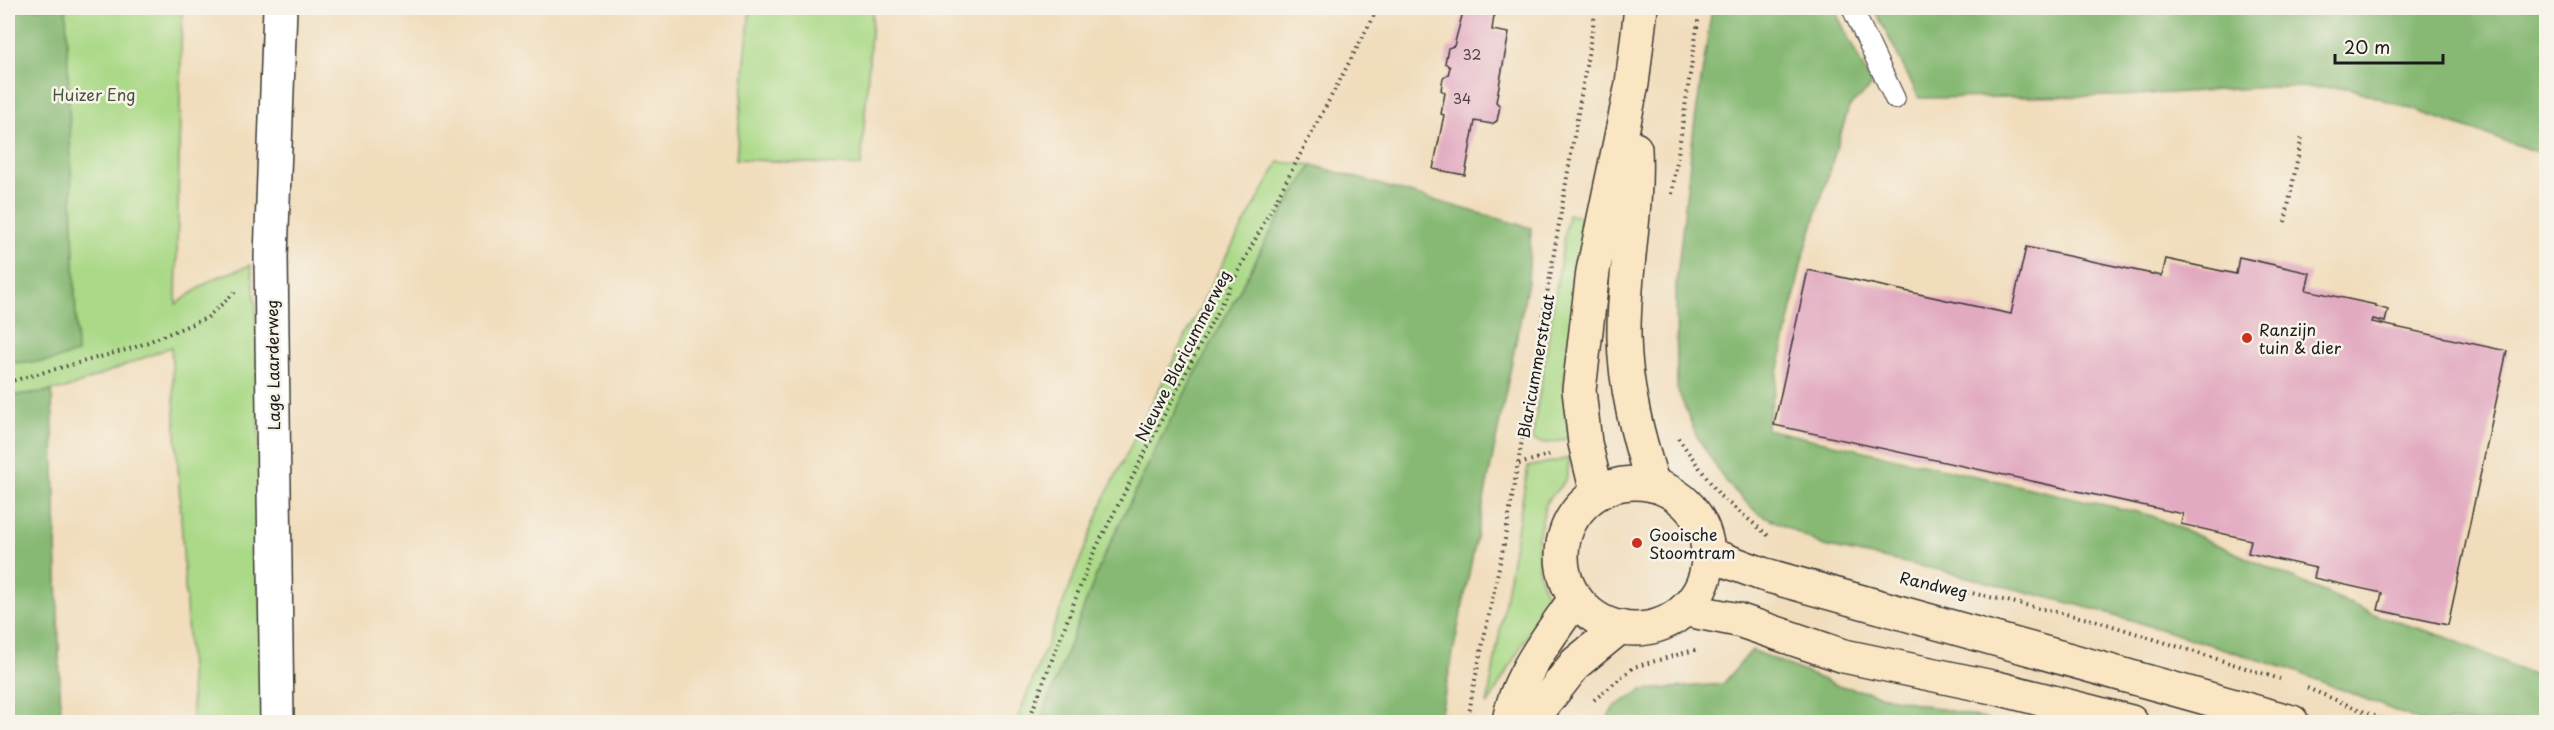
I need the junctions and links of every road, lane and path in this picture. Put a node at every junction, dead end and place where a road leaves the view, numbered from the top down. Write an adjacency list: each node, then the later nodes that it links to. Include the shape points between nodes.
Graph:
1 (280, 8): 12 (street, Lage Laarderweg)
2 (1378, 8): 28 (path, Nieuwe Blaricummerweg, via 1092,556)
3 (1596, 8): 16 (path, Blaricummerstraat)
4 (1641, 8): 7 (main road)
5 (1700, 8): 10 (path)
6 (1852, 8): 8 (lane)
7 (1632, 84): 14 (main road, via 1636,156 1624,337); 15 (main road, via 1593,271 1579,390)
8 (1895, 99)
9 (2302, 136): 11 (path)
10 (1672, 197)
11 (2285, 222)
12 (271, 257): 13 (path, via 207,318 133,348); 27 (street, Lage Laarderweg)
13 (8, 382)
14 (1636, 429): 17 (main road); 19 (path, via 1671,429 1720,496)
15 (1585, 443): 16 (path); 18 (main road)
16 (1519, 464): 29 (path, Blaricummerstraat)
17 (1653, 485): 18 (main road, via 1624,484); 20 (main road, via 1681,499 1692,510)
18 (1597, 493): 22 (main road, via 1579,509 1567,530 1562,553 1565,577)
19 (1778, 544)
20 (1708, 554): 23 (main road, via 1704,577); 33 (main road, via 1762,574)
21 (1959, 590): 25 (path, Randweg, via 2097,621)
22 (1575, 599): 24 (main road, via 1594,619); 30 (main road, via 1518,691)
23 (1687, 610): 24 (main road, via 1644,628); 32 (main road, via 1738,620 1844,656 1997,688)
24 (1620, 627): 31 (main road, via 1576,663)
25 (2283, 680)
26 (2305, 687): 34 (path)
27 (277, 723)
28 (1028, 723)
29 (1468, 723)
30 (1509, 723)
31 (1530, 723)
32 (2132, 723)
33 (2292, 723)
34 (2389, 723)

